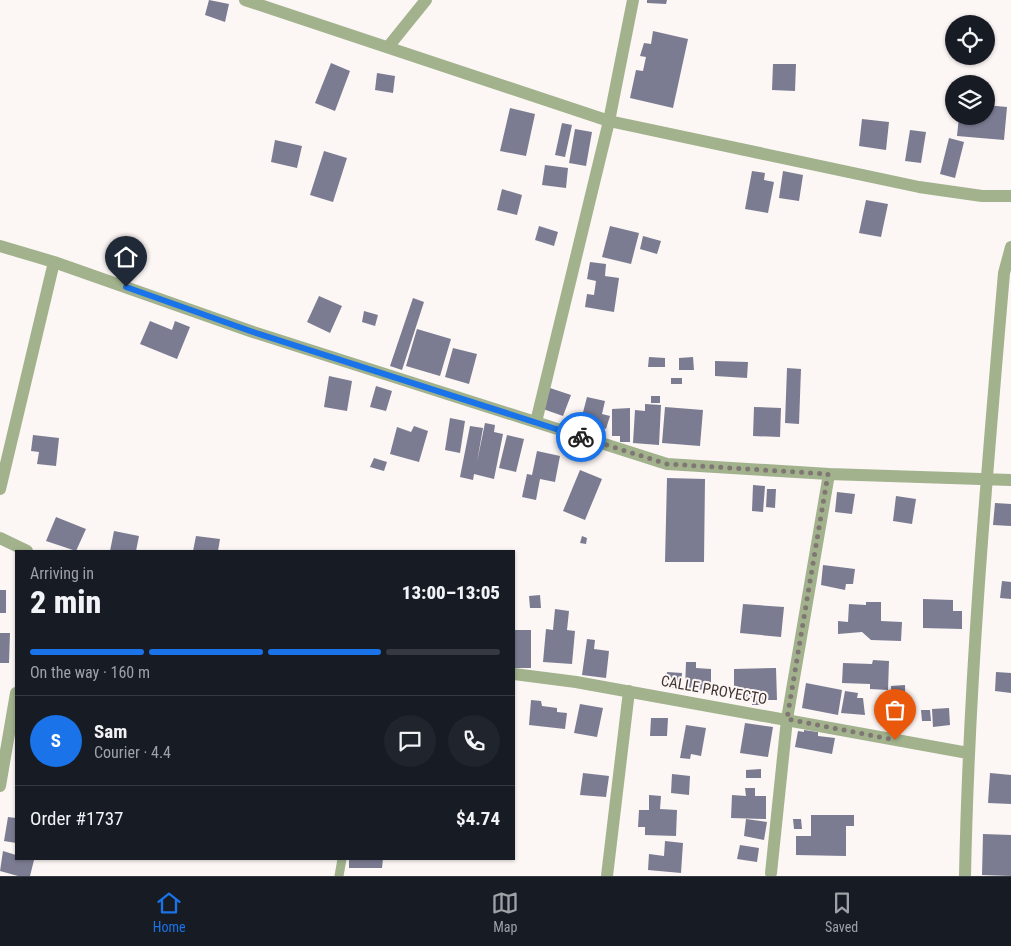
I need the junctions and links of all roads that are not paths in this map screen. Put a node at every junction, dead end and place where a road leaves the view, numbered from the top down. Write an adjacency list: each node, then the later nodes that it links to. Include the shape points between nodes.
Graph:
1 (245, 0): 4 (street)
2 (426, 0): 4 (street)
3 (633, 0): 5 (street)
4 (388, 47): 5 (street)
5 (609, 121): 6 (street, via 919,186 982,196); 11 (street)
6 (1011, 196)
7 (0, 246): 9 (street)
8 (1011, 247): 10 (street)
9 (54, 262): 11 (street, via 253,332); 15 (street)
10 (1008, 273): 13 (street)
11 (536, 422): 12 (street, via 667,464)
12 (828, 474): 13 (street); 21 (street)
13 (986, 479): 14 (street); 22 (street)
14 (1011, 480)
15 (0, 489)
16 (0, 538): 17 (street)
17 (26, 550)
18 (515, 674): 19 (street, CALLE PROYECTO)
19 (629, 691): 21 (street, CALLE PROYECTO); 27 (street)
20 (15, 699): 23 (street)
21 (787, 719): 22 (street, CALLE PROYECTO); 25 (street)
22 (968, 753): 28 (street)
23 (0, 786)
24 (342, 860): 26 (lane)
25 (771, 873)
26 (339, 876)
27 (607, 876)
28 (965, 876)

